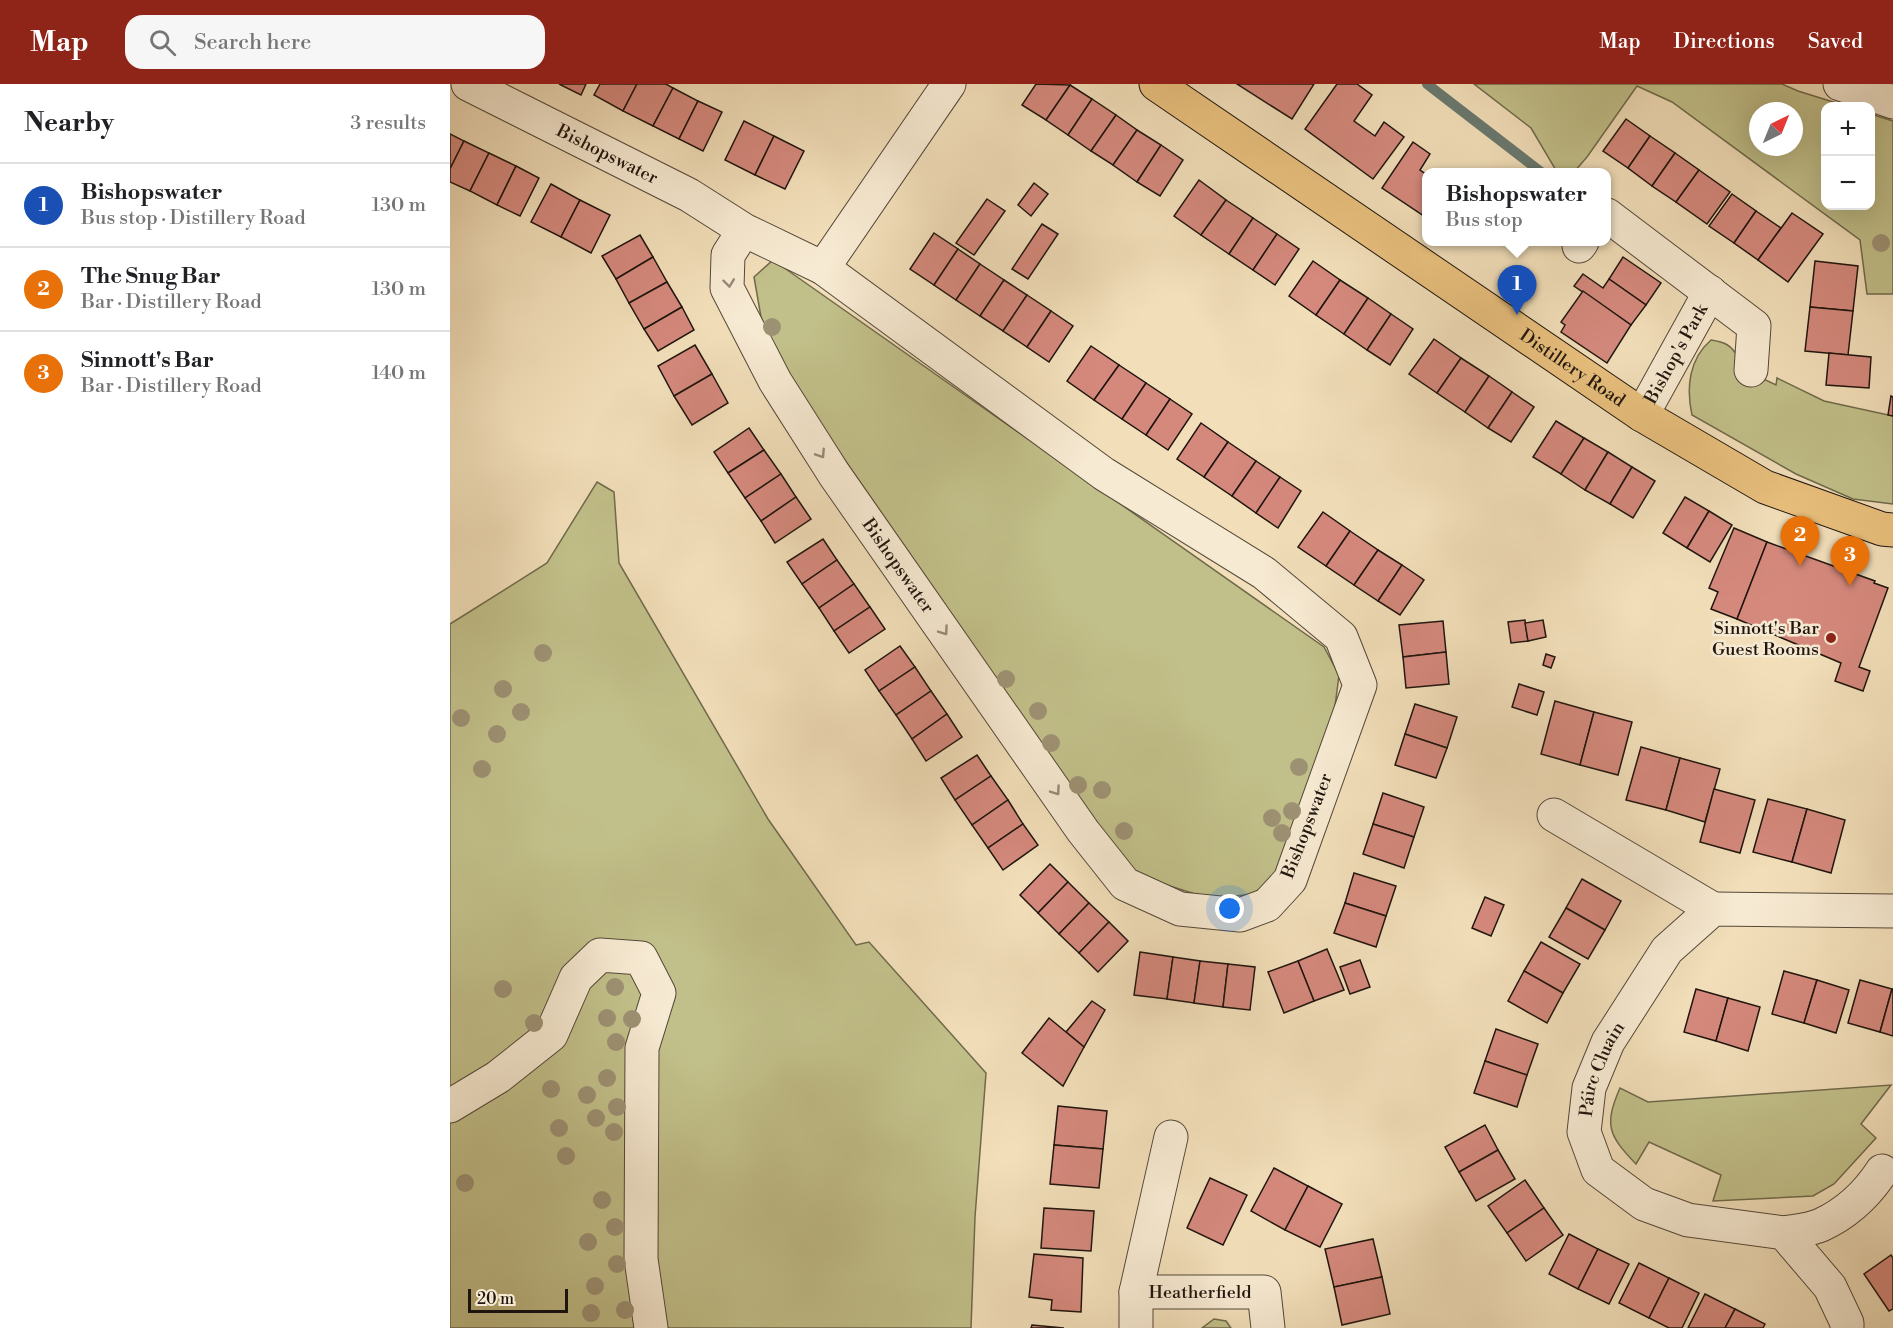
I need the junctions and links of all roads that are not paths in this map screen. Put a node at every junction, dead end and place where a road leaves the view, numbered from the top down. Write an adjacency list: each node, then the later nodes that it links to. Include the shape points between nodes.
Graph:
1 (468, 84): 7 (street, Bishopswater, via 689,195)
2 (949, 84): 8 (street)
3 (1156, 84): 11 (main road, Distillery Road)
4 (1840, 84): 5 (street)
5 (1893, 102)
6 (1611, 218): 9 (street, Bishop's Park)
7 (744, 230): 8 (street, Bishopswater); 8 (street, Bishopswater, one-way to 8, via 728,255 727,288 775,381 841,483 1083,831 1125,884 1180,909 1240,915 1267,905 1290,880 1360,685 1341,637 1264,573 1104,474)
8 (823, 268)
9 (1710, 292): 10 (street, Bishop's Park, via 1754,327); 11 (street, Bishop's Park)
10 (1751, 370)
11 (1642, 415): 12 (main road, Distillery Road, via 1765,487)
12 (1893, 530)
13 (1554, 815): 14 (street)
14 (1713, 909): 15 (street); 19 (street, Páirc Cluain, via 1667,950 1608,1042 1589,1088 1584,1132 1598,1170 1644,1204 1688,1220)
15 (1893, 911)
16 (450, 1106): 21 (street, via 498,1077 551,1035 576,978 600,955 640,958 659,993 642,1047 641,1259)
17 (1171, 1137): 20 (street, Heatherfield)
18 (1882, 1171): 19 (street, Páirc Cluain, via 1852,1206 1820,1226)
19 (1784, 1233): 24 (street, via 1830,1287)
20 (1136, 1292): 22 (street, Heatherfield); 23 (street, Heatherfield, via 1264,1292)
21 (651, 1328)
22 (1136, 1328)
23 (1268, 1328)
24 (1847, 1328)

